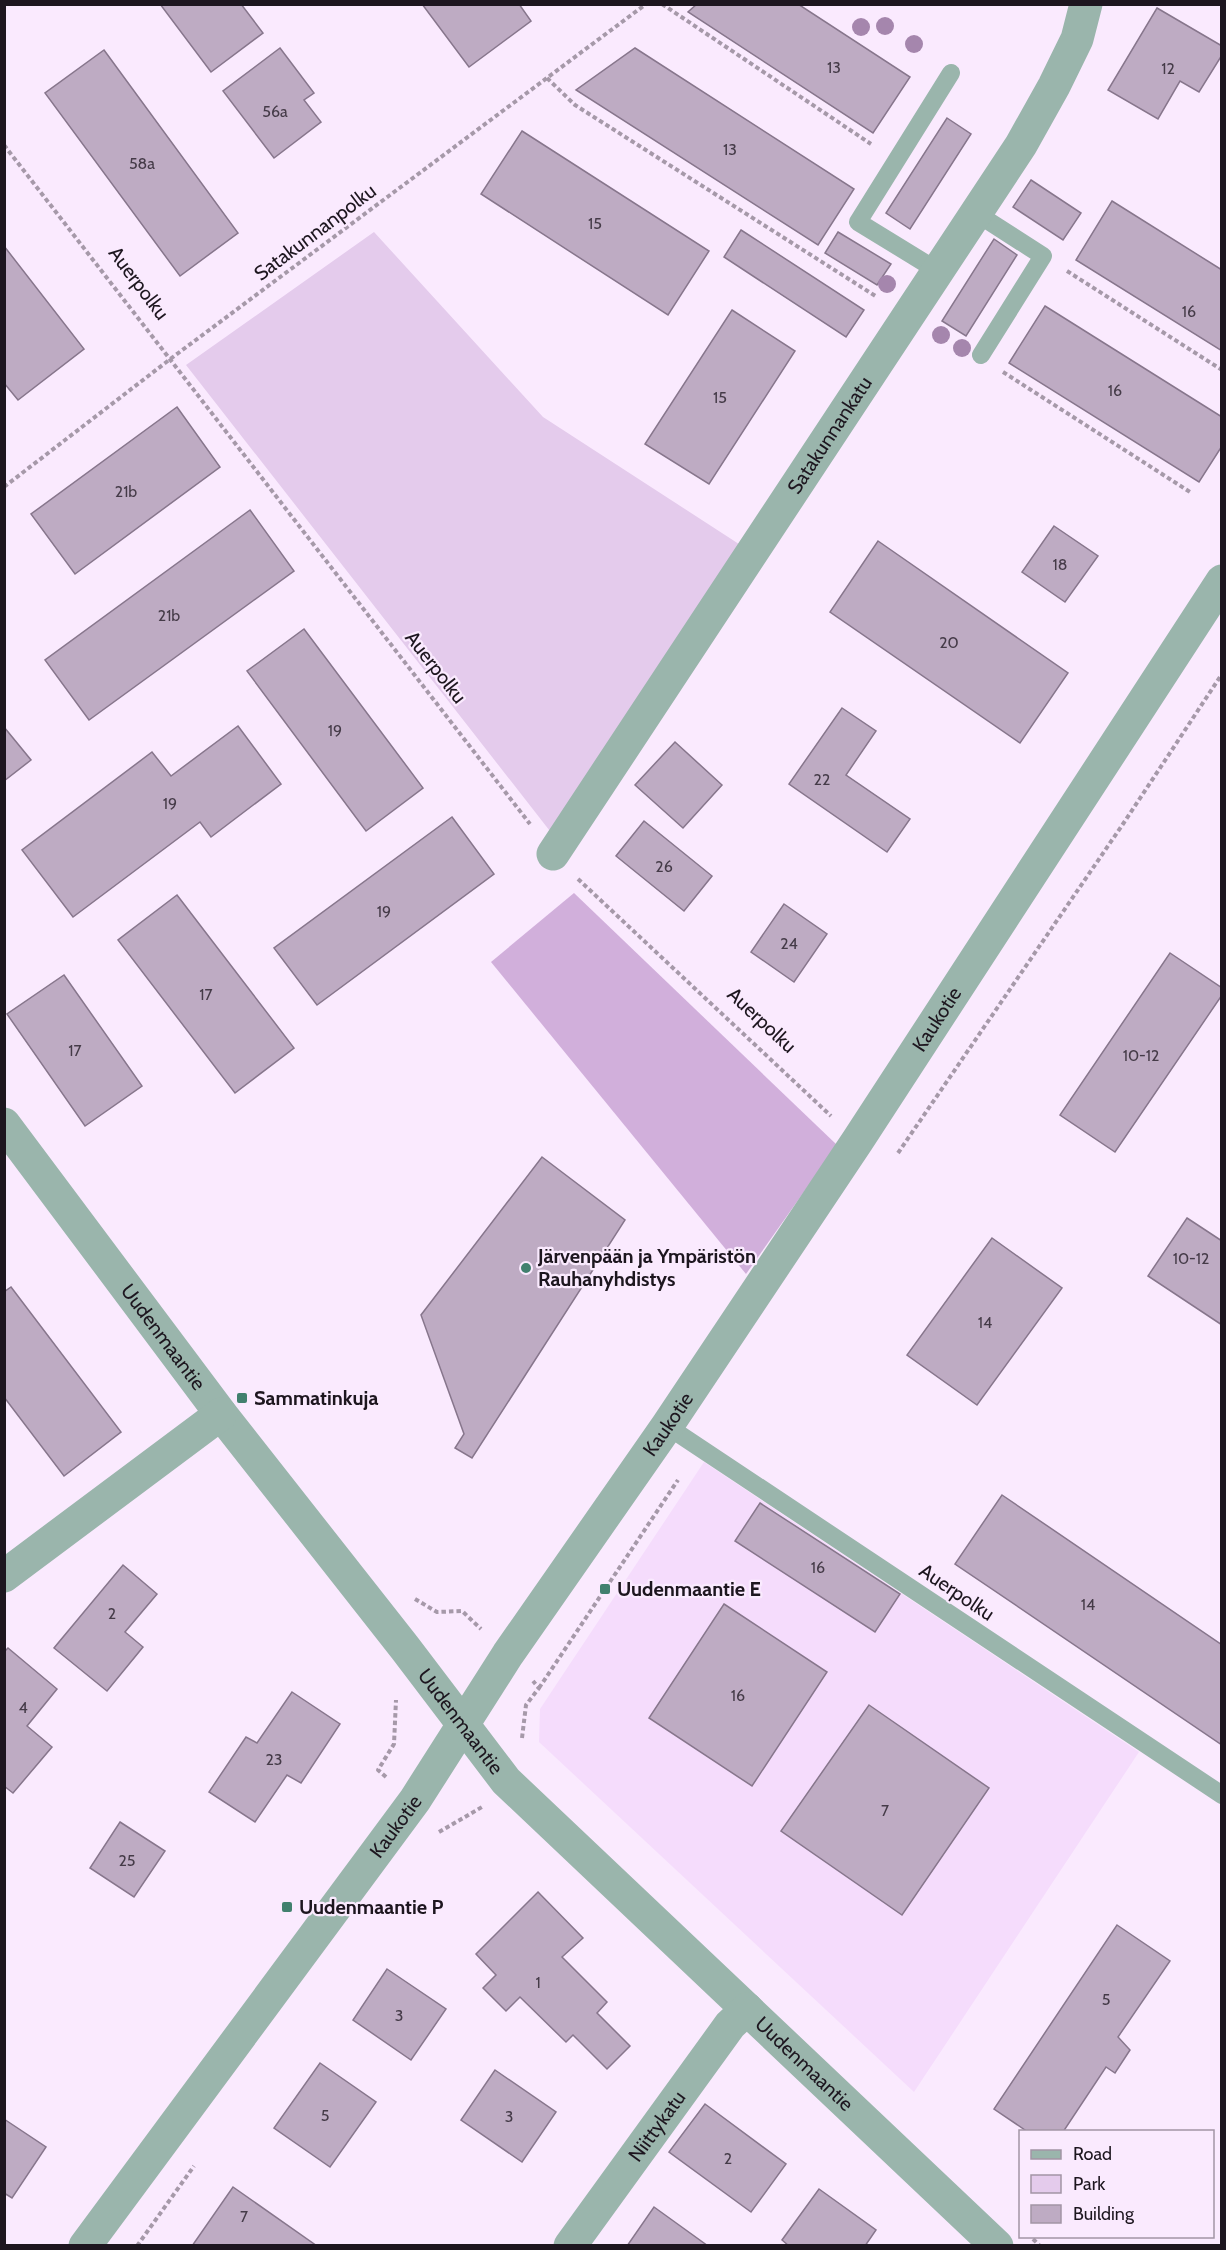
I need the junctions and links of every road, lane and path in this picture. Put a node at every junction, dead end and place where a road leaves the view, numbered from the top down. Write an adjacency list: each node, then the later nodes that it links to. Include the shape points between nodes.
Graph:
1 (646, 4): 5 (path, Satakunnanpolku)
2 (662, 4): 7 (path)
3 (1086, 4): 8 (street, Satakunnankatu, via 1077,39 1054,86)
4 (951, 73): 7 (lane)
5 (547, 78): 11 (path, via 575,105); 13 (path, Satakunnanpolku)
6 (4, 145): 13 (path, Auerpolku)
7 (896, 161): 10 (lane, via 858,222)
8 (976, 213): 9 (lane); 10 (street, Satakunnankatu)
9 (1043, 256): 12 (lane); 14 (path)
10 (938, 271): 11 (street, Satakunnankatu)
11 (908, 316): 19 (street, Satakunnankatu)
12 (981, 355): 16 (path)
13 (169, 360): 15 (path, Satakunnanpolku); 19 (path, Auerpolku)
14 (1221, 370)
15 (4, 486)
16 (1190, 492)
17 (1221, 581): 21 (street, Kaukotie)
18 (1221, 674): 21 (path, Auerpolku, via 890,1164)
19 (553, 854): 21 (path, Auerpolku)
20 (4, 1124): 22 (street, Uudenmaantie)
21 (858, 1140): 23 (street, Kaukotie)
22 (221, 1414): 25 (street); 27 (street, Uudenmaantie)
23 (667, 1425): 24 (lane, Auerpolku); 27 (street, Kaukotie)
24 (700, 1447): 26 (path); 28 (lane, Auerpolku)
25 (4, 1576)
26 (539, 1688)
27 (462, 1725): 29 (street, Uudenmaantie, via 506,1781); 30 (street, Kaukotie, via 415,1800)
28 (1221, 1795)
29 (747, 2009): 31 (street, Niittykatu, via 730,2025); 32 (street, Uudenmaantie)
30 (85, 2246)
31 (570, 2246)
32 (997, 2246)

